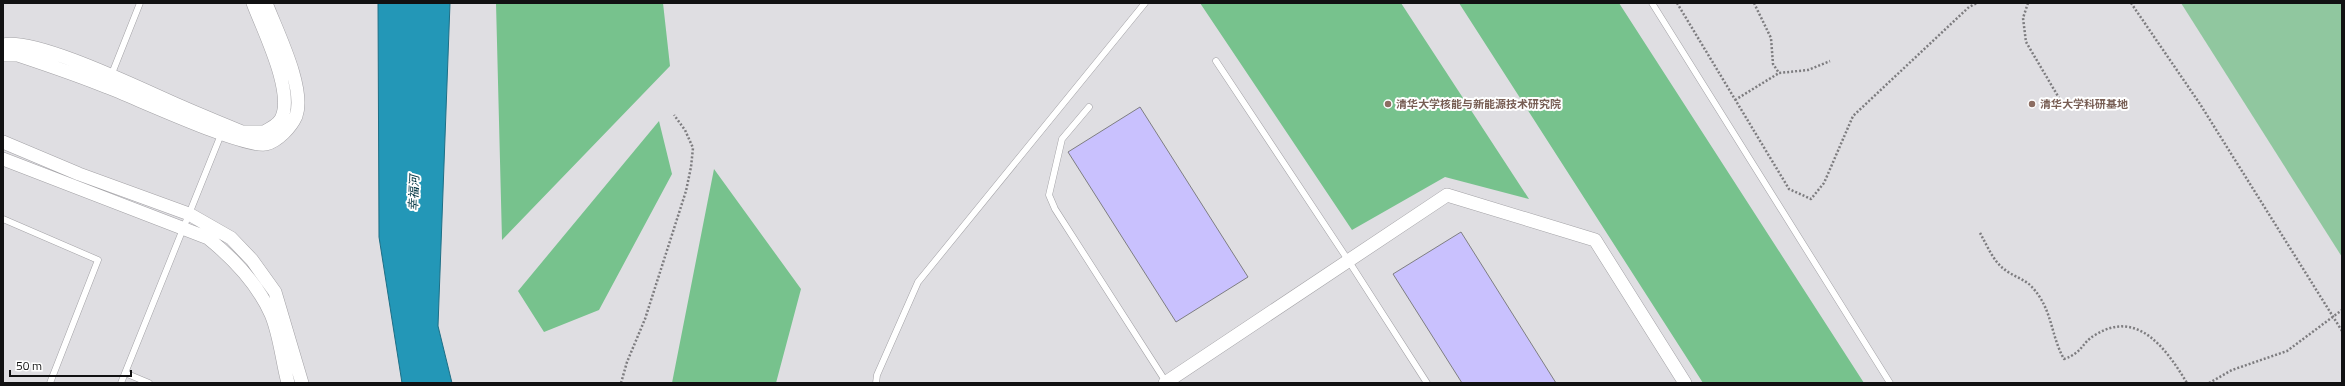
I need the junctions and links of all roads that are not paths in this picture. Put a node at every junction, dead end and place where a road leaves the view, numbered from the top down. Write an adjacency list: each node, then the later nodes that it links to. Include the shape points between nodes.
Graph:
1 (140, 3): 9 (lane)
2 (253, 3): 11 (street, via 285,90 285,108 281,119 264,132)
3 (266, 3): 11 (street, via 295,80 298,98 296,115 276,140 265,144 251,144)
4 (1145, 3): 24 (lane, via 918,282 877,375)
5 (1652, 3): 28 (lane)
6 (3, 44): 9 (street, via 13,42 47,51)
7 (3, 56): 9 (street, via 18,55)
8 (1216, 61): 17 (lane)
9 (109, 81): 11 (street)
10 (1089, 107): 25 (lane, via 1062,139 1049,195 1055,209)
11 (224, 129): 14 (lane)
12 (3, 142): 14 (street, via 79,174)
13 (3, 159): 16 (street)
14 (189, 214): 16 (lane); 23 (street, via 231,238 252,260 275,292)
15 (3, 218): 19 (lane, via 98,260)
16 (184, 228): 18 (lane); 22 (street, via 208,238 231,257 261,294 271,315)
17 (1348, 260): 25 (street); 26 (lane); 27 (street, via 1447,195 1596,240)
18 (125, 373): 20 (lane); 21 (lane)
19 (50, 383)
20 (121, 383)
21 (149, 383)
22 (288, 383)
23 (302, 383)
24 (876, 383)
25 (1166, 383)
26 (1426, 383)
27 (1685, 383)
28 (1890, 383)

